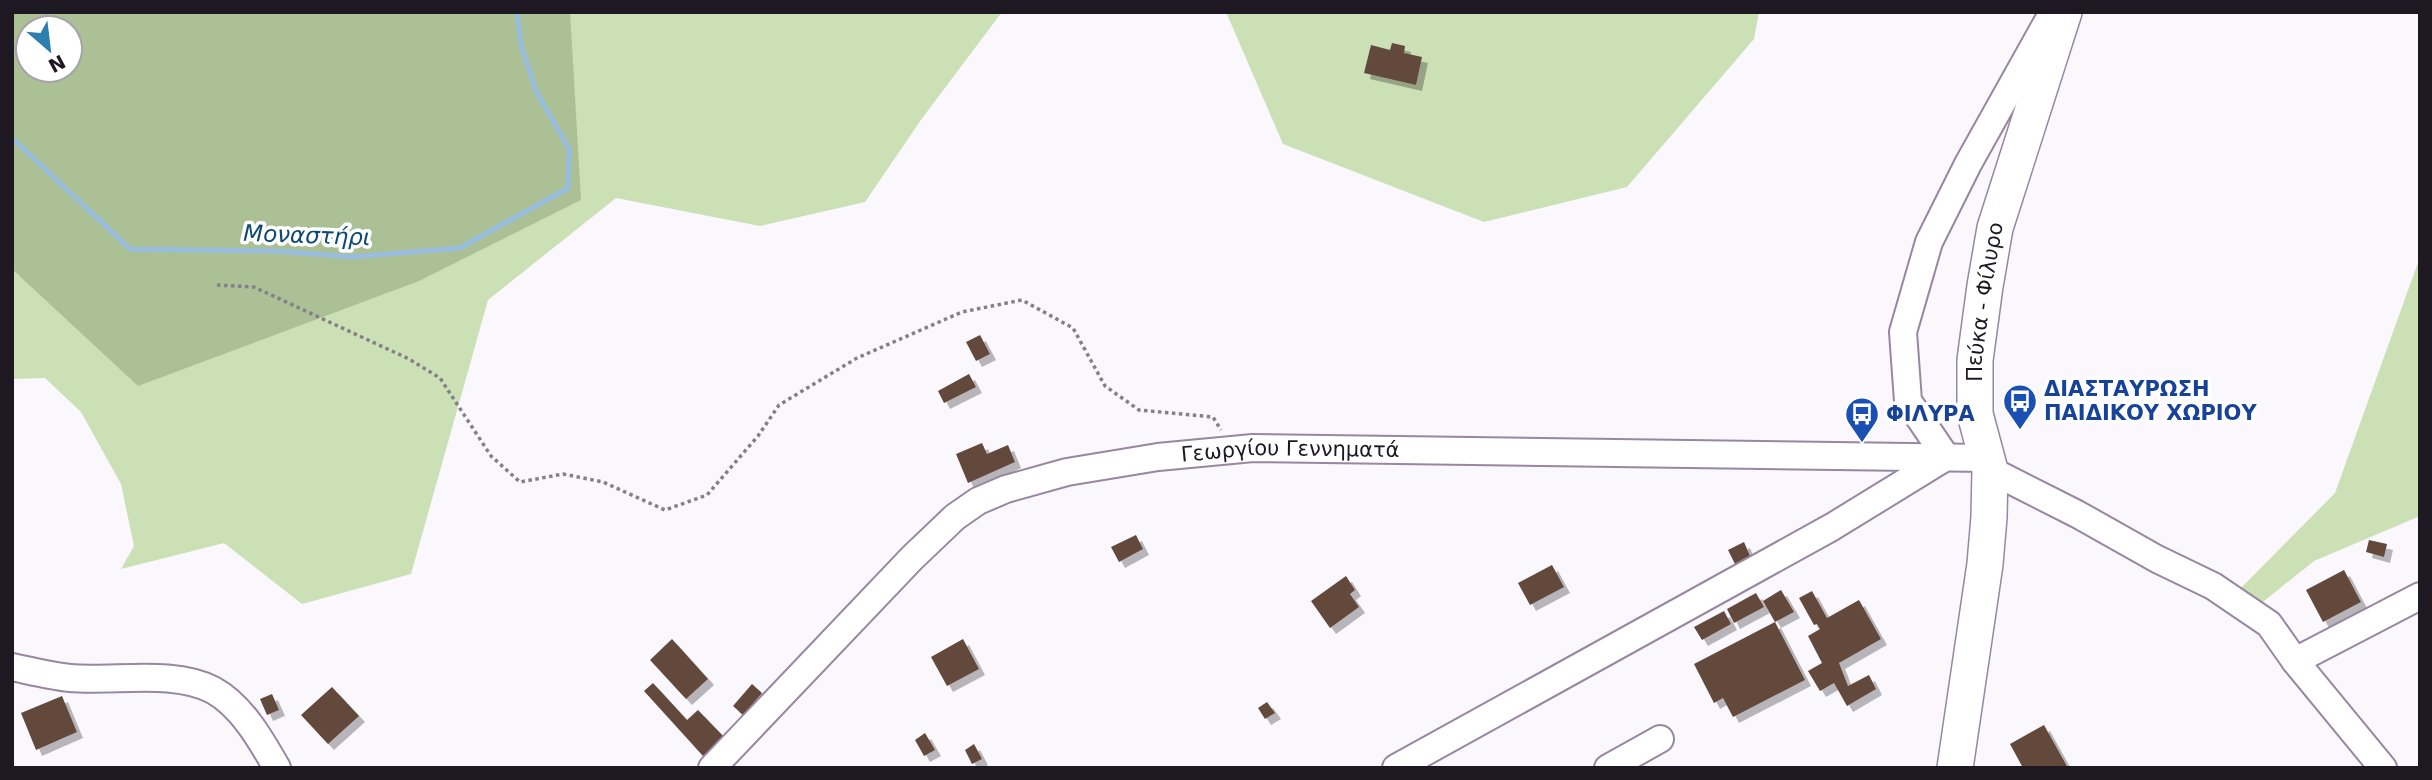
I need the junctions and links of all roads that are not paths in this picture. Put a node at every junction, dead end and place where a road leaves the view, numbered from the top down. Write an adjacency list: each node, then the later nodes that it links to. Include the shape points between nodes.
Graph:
1 (2053, 12): 3 (street, via 1929,242 1903,332 1908,401)
2 (2064, 12): 4 (main road, Πεύκα - Φίλυρο, via 1995,228 1984,286 1975,360 1975,414)
3 (1946, 457): 4 (street, Γεωργίου Γεννηματά); 10 (street, Γεωργίου Γεννηματά, via 1234,449 1067,472 1006,489 955,517); 11 (street, via 1832,527)
4 (1988, 464): 6 (street, via 2213,586 2269,624); 13 (main road, Πεύκα - Φίλυρο, via 1985,564)
5 (2420, 596): 6 (street)
6 (2295, 661): 14 (street)
7 (12, 667): 9 (street, via 69,678 158,679 204,687 222,696 243,718)
8 (1660, 739): 12 (street)
9 (277, 768)
10 (712, 768)
11 (1396, 768)
12 (1608, 768)
13 (1955, 768)
14 (2383, 768)

